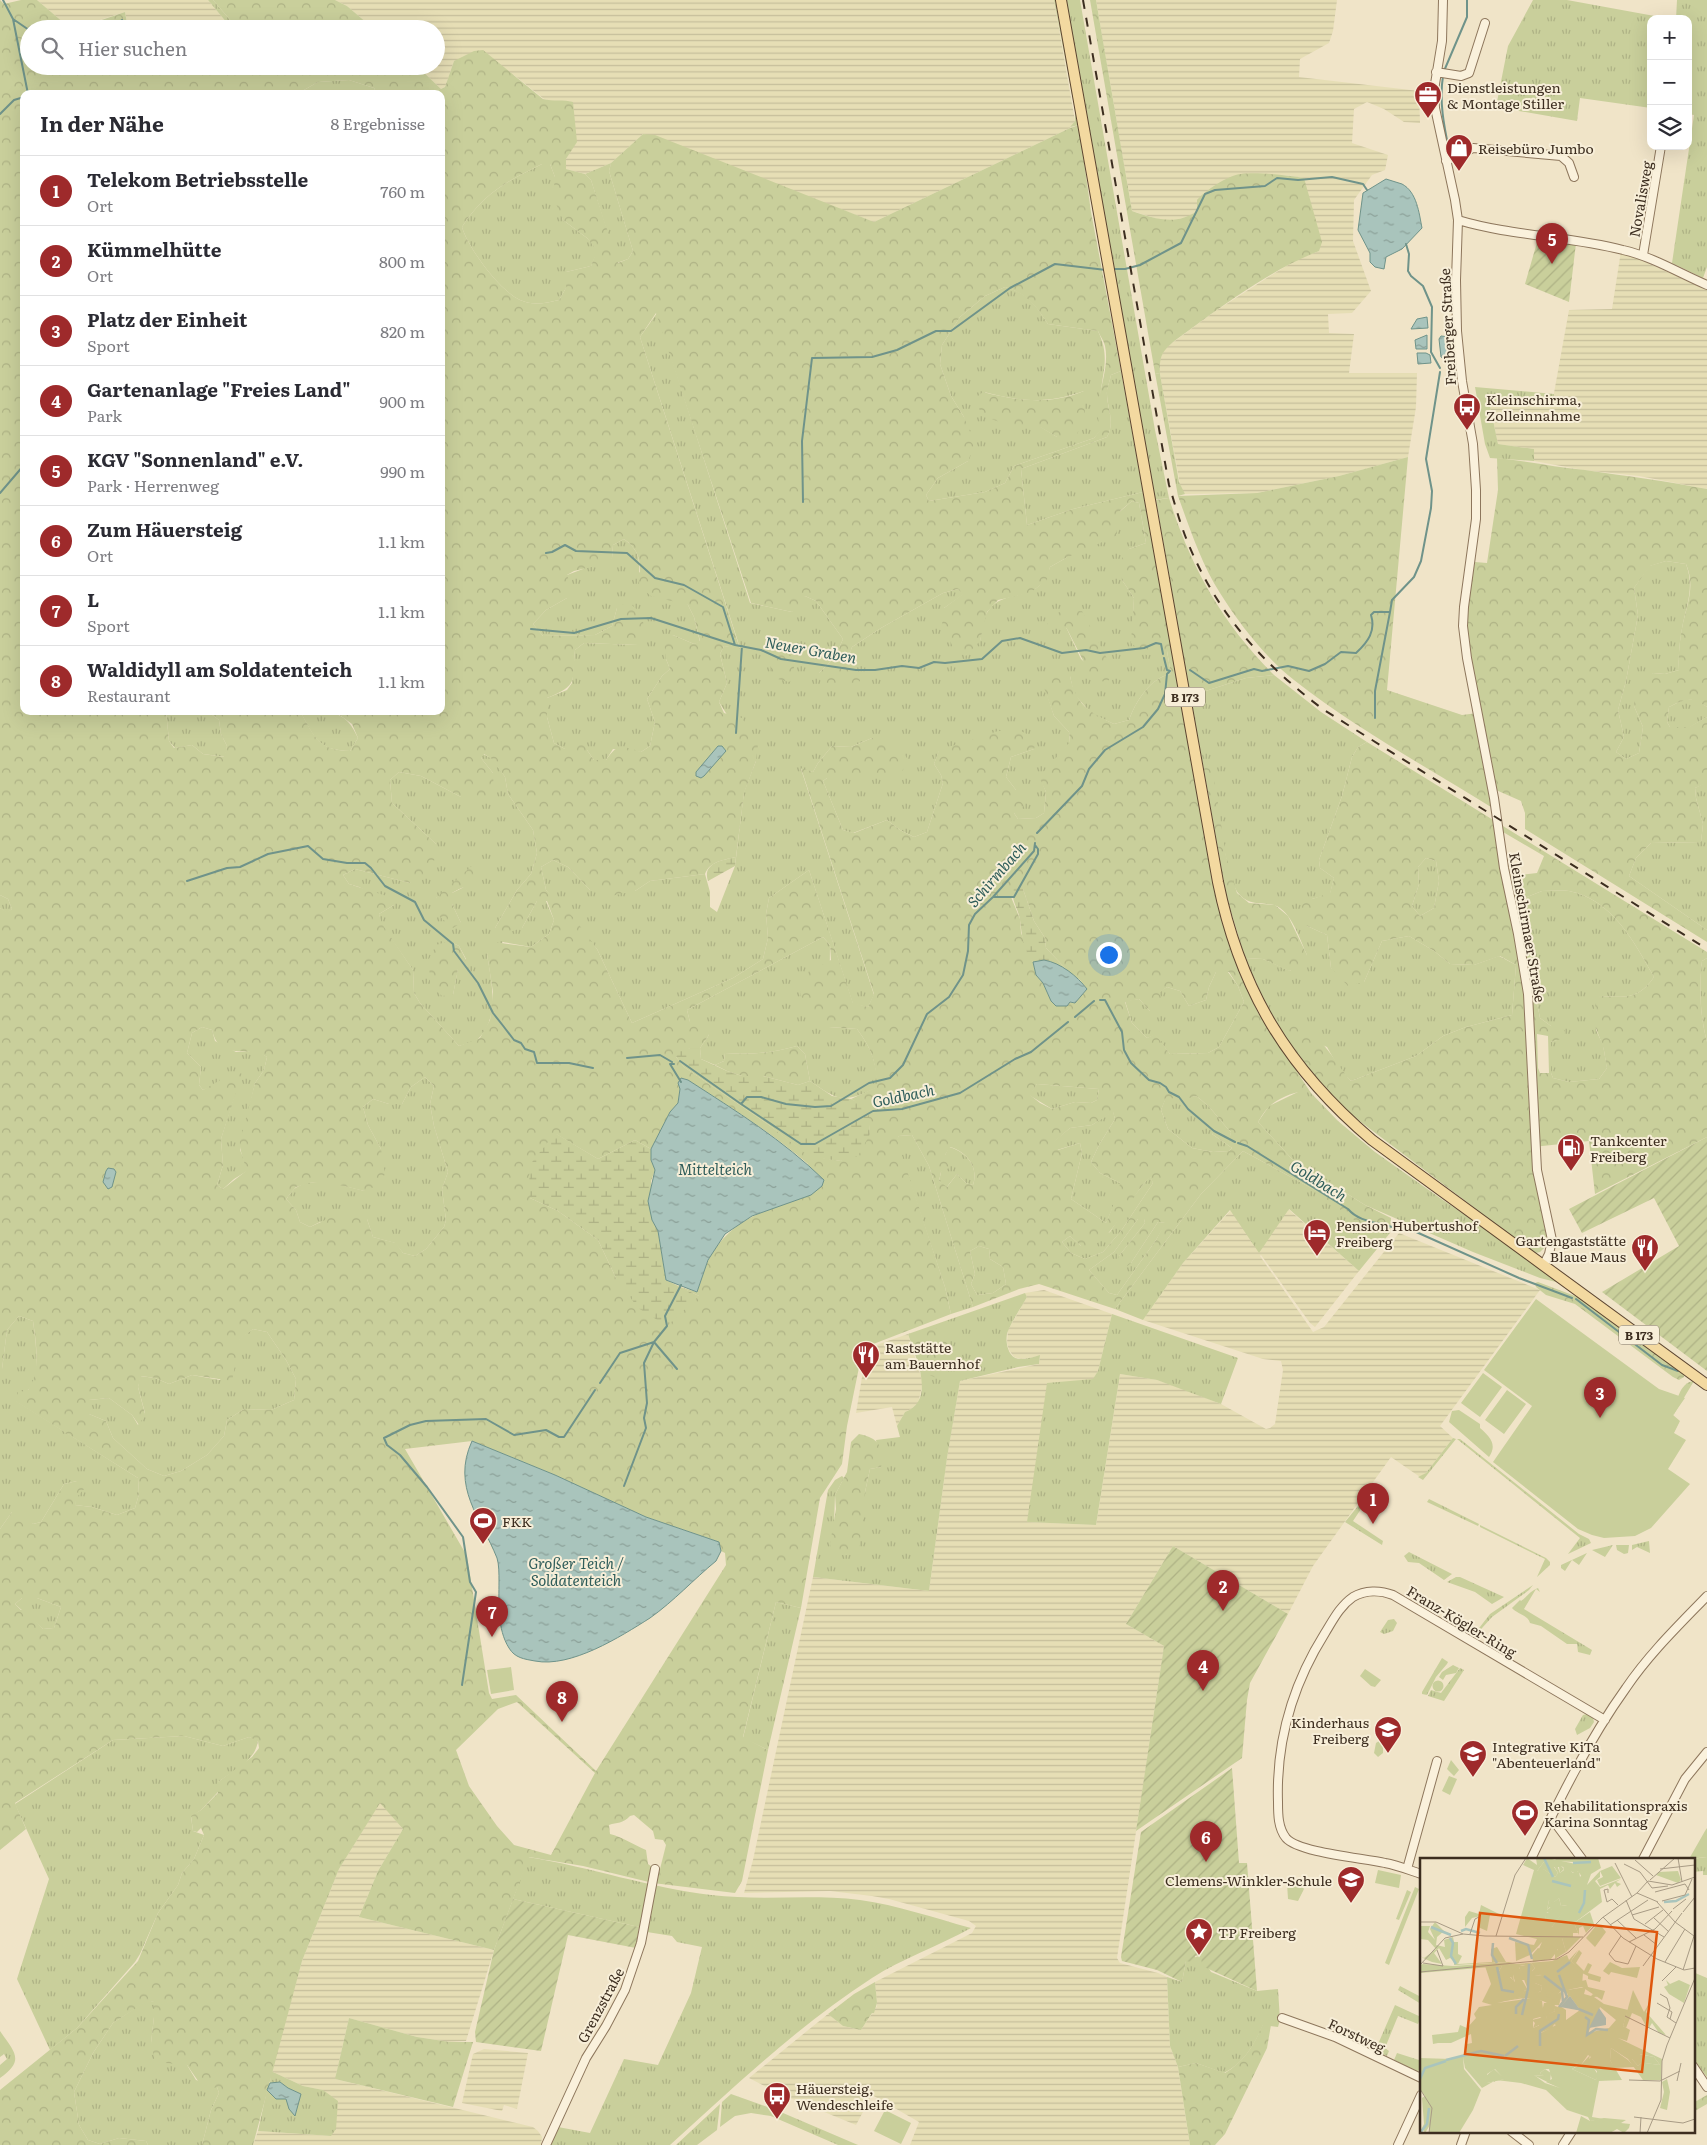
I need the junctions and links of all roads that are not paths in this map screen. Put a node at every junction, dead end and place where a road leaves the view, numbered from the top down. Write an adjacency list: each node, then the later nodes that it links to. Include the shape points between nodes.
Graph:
1 (1061, 0): 12 (main road, B 173, via 1218,882 1239,960 1278,1036 1302,1070 1346,1118)
2 (1444, 0): 4 (street, Freiberger Straße)
3 (1485, 23): 4 (street, via 1469,73 1461,76)
4 (1441, 73): 6 (street, Freiberger Straße, via 1434,90 1435,108)
5 (1660, 150): 9 (street, Novalisweg)
6 (1446, 161): 7 (street, via 1474,148 1561,156 1569,163); 8 (street, Freiberger Straße)
7 (1574, 177)
8 (1458, 220): 9 (street); 11 (street, Freiberger Straße, via 1457,331 1476,490 1476,519 1463,626)
9 (1643, 255): 10 (street)
10 (1707, 285)
11 (1476, 713): 12 (street, Kleinschirmaer Straße, via 1528,994 1537,1164 1552,1240)
12 (1544, 1264): 13 (main road, B 173)
13 (1707, 1385)
14 (1707, 1596): 15 (street, via 1633,1678)
15 (1605, 1720): 18 (street); 23 (street, Franz-Kögler-Ring, via 1393,1595 1368,1592 1349,1600 1336,1614 1319,1643 1288,1712 1279,1755 1279,1819 1286,1838 1303,1847)
16 (1707, 1752): 21 (street, via 1685,1778)
17 (1437, 1761): 23 (street)
18 (1550, 1820): 19 (street); 20 (street)
19 (1531, 1858)
20 (1581, 1858)
21 (1644, 1858)
22 (655, 1869): 33 (street, Grenzstraße, via 641,1943 625,1990 586,2058)
23 (1407, 1869): 24 (street, Franz-Kögler-Ring)
24 (1420, 1874)
25 (1282, 2018): 27 (street, Forstweg, via 1329,2035)
26 (1694, 2068): 28 (street)
27 (1420, 2078)
28 (1707, 2087)
29 (1420, 2097): 34 (street)
30 (1466, 2132): 35 (street)
31 (1512, 2132): 36 (street)
32 (1571, 2132): 37 (street)
33 (546, 2145)
34 (1398, 2145)
35 (1461, 2145)
36 (1529, 2145)
37 (1563, 2145)

